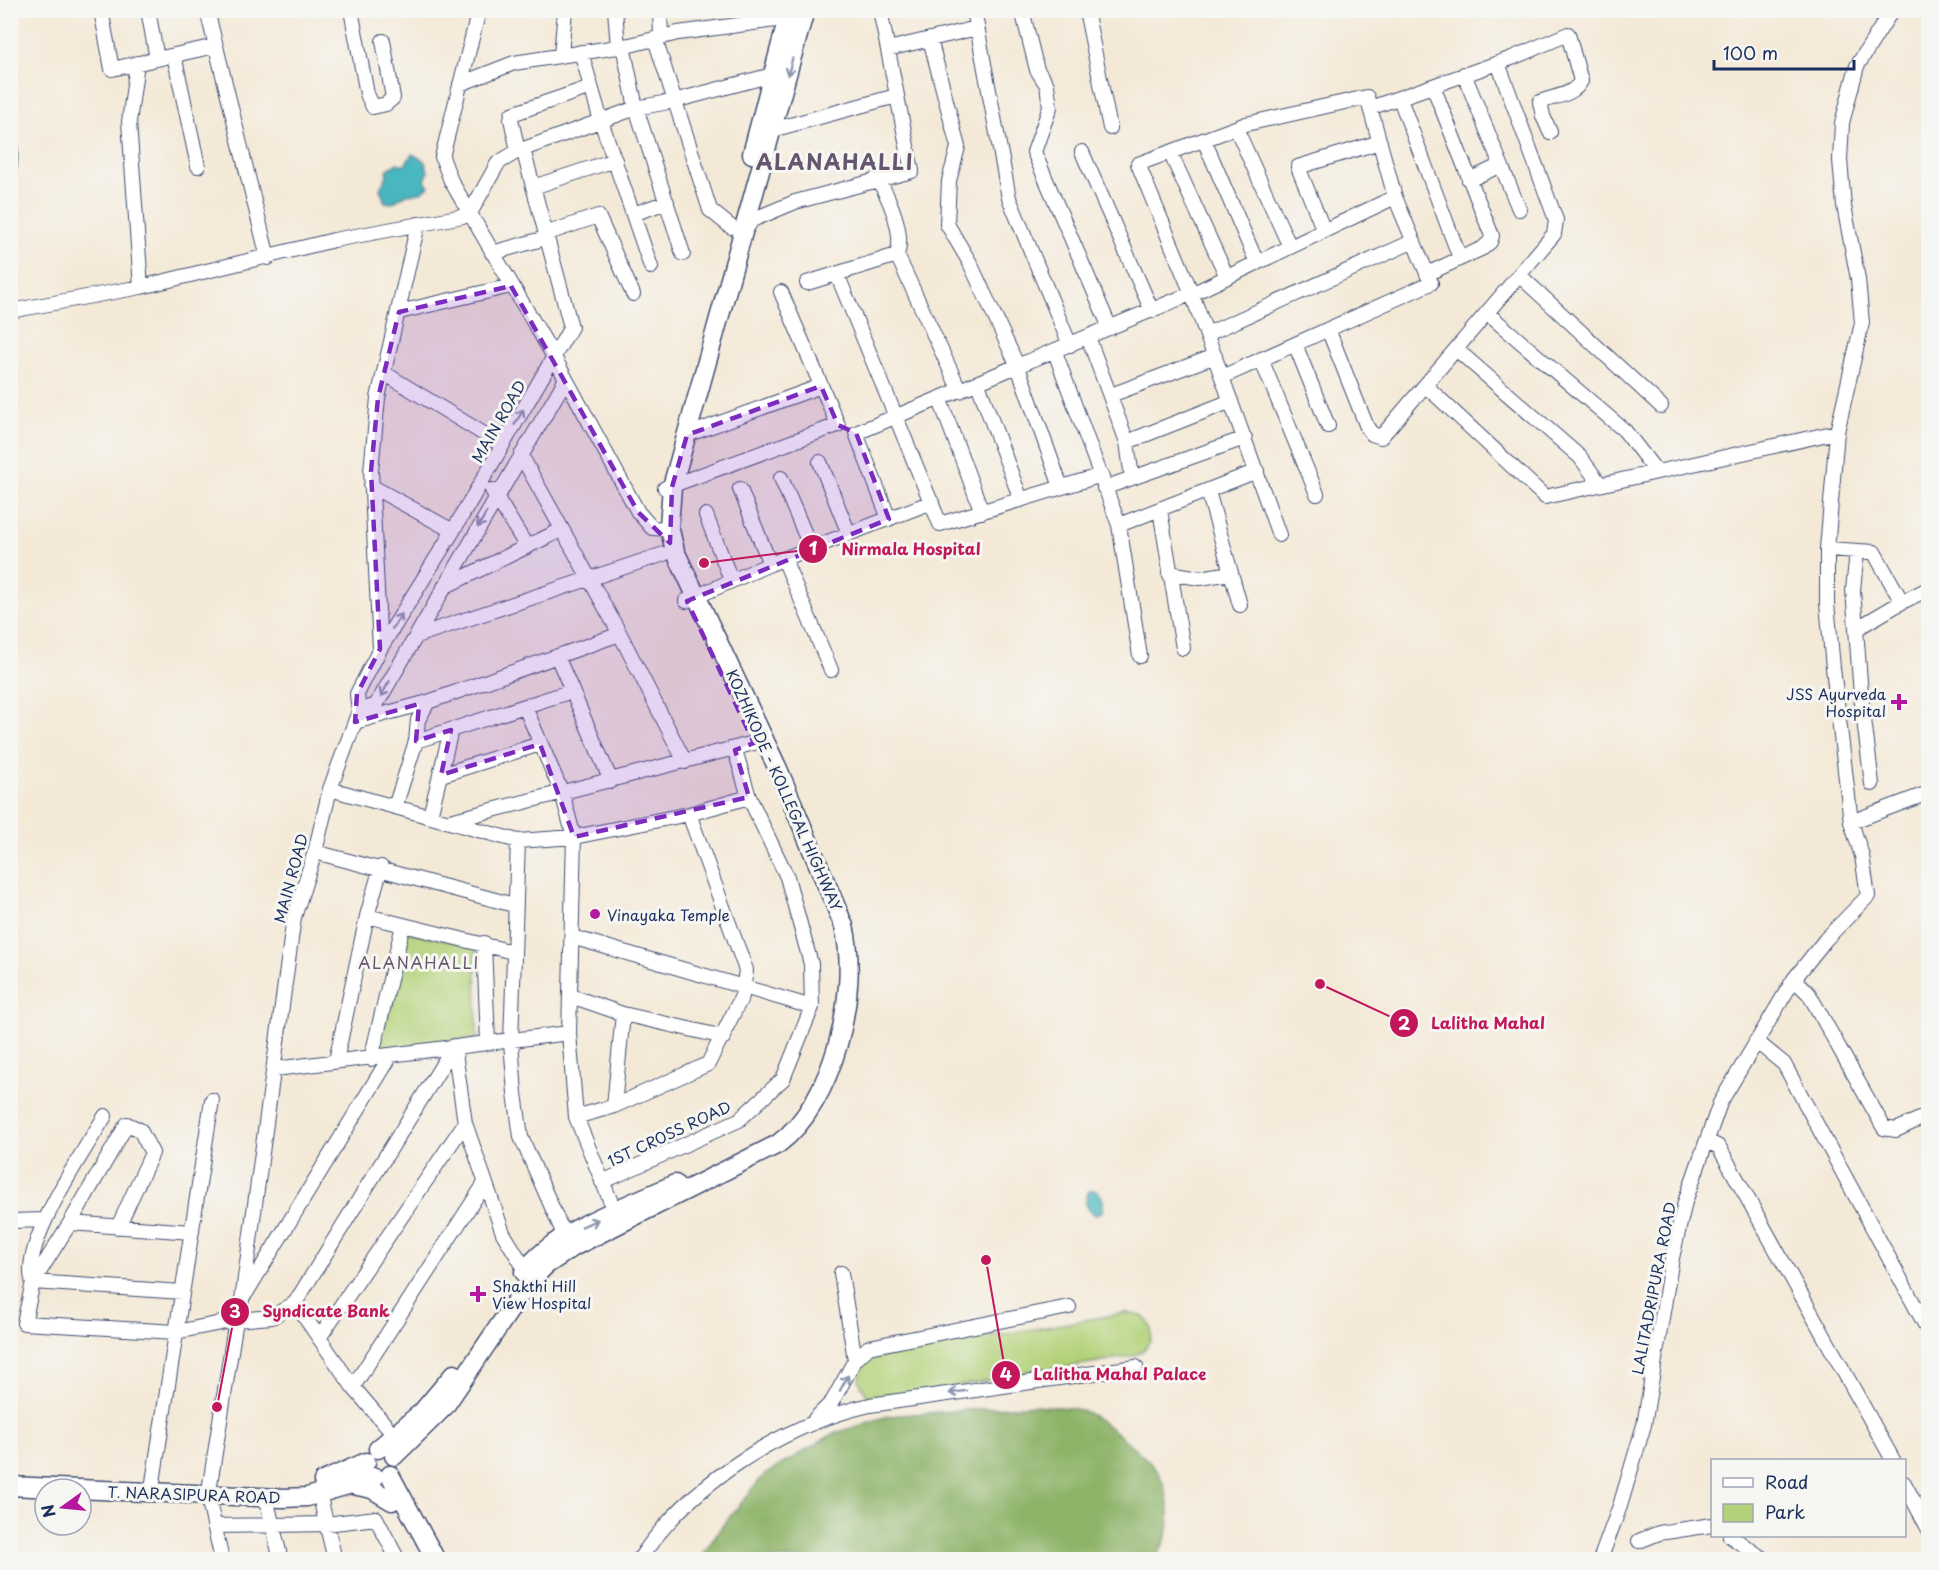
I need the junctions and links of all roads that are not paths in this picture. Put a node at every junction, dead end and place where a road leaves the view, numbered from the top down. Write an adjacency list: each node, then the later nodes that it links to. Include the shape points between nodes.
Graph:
1 (101, 10): 27 (street, via 112,69)
2 (148, 10): 26 (street)
3 (207, 10): 20 (street)
4 (351, 10): 19 (street, via 373,107 393,98)
5 (479, 10): 31 (street)
6 (565, 10): 25 (street)
7 (615, 10): 21 (street)
8 (660, 10): 17 (street)
9 (805, 10): 42 (main road, KOZHIKODE - KOLLEGAL HIGHWAY, one-way to 42)
10 (880, 10): 22 (street)
11 (974, 10): 16 (street)
12 (1022, 10): 89 (street, via 1037,70 1047,85 1050,107 1034,152)
13 (1086, 10): 40 (street)
14 (1892, 10): 115 (street, LALITADRIPURA ROAD, via 1857,66 1842,123 1844,206 1862,323)
15 (781, 16): 17 (street); 30 (main road, KOZHIKODE - KOLLEGAL HIGHWAY)
16 (977, 28): 18 (street); 94 (street, via 1009,198)
17 (658, 38): 21 (street); 36 (street)
18 (930, 39): 22 (street); 100 (street, via 958,147 949,181 947,224 970,263)
19 (383, 41)
20 (215, 46): 24 (street); 71 (street)
21 (620, 46): 23 (street); 37 (street)
22 (888, 49): 34 (street)
23 (581, 52): 25 (street); 33 (street)
24 (174, 55): 26 (street); 52 (street)
25 (561, 55): 31 (street, via 514,63)
26 (157, 58): 27 (street)
27 (137, 63): 80 (street, via 129,122)
28 (1498, 63): 29 (street); 43 (street, via 1568,34 1581,81 1570,92 1540,102); 77 (street, via 1556,220 1554,234)
29 (1464, 74): 32 (street); 51 (street)
30 (772, 75): 36 (street); 63 (main road, KOZHIKODE - KOLLEGAL HIGHWAY)
31 (460, 84): 60 (street, via 442,157)
32 (1433, 86): 35 (street); 55 (street)
33 (591, 87): 39 (street); 47 (street, MAIN ROAD, via 513,114)
34 (896, 96): 42 (street); 54 (street, via 912,171)
35 (1400, 99): 38 (street); 72 (street)
36 (674, 101): 37 (street); 63 (street, via 710,210)
37 (636, 108): 39 (street); 58 (street)
38 (1370, 108): 41 (street, via 1367,97); 46 (street)
39 (601, 121): 47 (street); 50 (street)
40 (1110, 128)
41 (1236, 128): 45 (street); 67 (street)
42 (772, 130): 63 (main road, KOZHIKODE - KOLLEGAL HIGHWAY)
43 (1551, 132)
44 (11, 138): 53 (street)
45 (1204, 140): 49 (street); 73 (street)
46 (1380, 142): 57 (street); 64 (street, via 1298,167)
47 (520, 150): 56 (street, MAIN ROAD); 60 (street, via 498,163)
48 (1082, 152): 85 (street)
49 (1170, 152): 78 (street); 84 (street, via 1138,164)
50 (615, 160): 56 (street); 61 (street)
51 (1502, 165): 55 (street); 59 (street)
52 (198, 166)
53 (10, 167)
54 (878, 178): 63 (street, via 795,202 752,220 747,231); 70 (street, via 887,194 901,244)
55 (1469, 180): 72 (street, via 1492,236 1483,248)
56 (533, 187): 65 (street, MAIN ROAD)
57 (1395, 197): 64 (street); 66 (street)
58 (667, 202): 61 (street); 69 (street)
59 (1520, 209)
60 (469, 214): 62 (street); 68 (street)
61 (633, 214): 74 (street)
62 (418, 224): 71 (street); 87 (street)
63 (737, 229): 117 (main road, KOZHIKODE - KOLLEGAL HIGHWAY); 132 (main road, KOZHIKODE - KOLLEGAL HIGHWAY)
64 (1324, 231): 67 (street)
65 (545, 236): 68 (street); 83 (street, via 598,216); 98 (street, MAIN ROAD, via 571,327)
66 (1413, 241): 76 (street); 91 (street)
67 (1290, 247): 73 (street)
68 (492, 253): 81 (street)
69 (683, 254)
70 (897, 255): 75 (street); 107 (street)
71 (268, 258): 80 (street)
72 (1460, 258): 76 (street)
73 (1257, 263): 78 (street)
74 (651, 267)
75 (837, 274): 79 (street); 112 (street)
76 (1427, 274): 90 (street, via 1431,283)
77 (1520, 275): 88 (street); 111 (street)
78 (1227, 277): 84 (street)
79 (807, 283)
80 (141, 286): 86 (street)
81 (511, 286): 87 (street); 98 (street)
82 (781, 292): 105 (street)
83 (633, 294)
84 (1192, 294): 85 (street); 91 (street)
85 (1152, 310): 89 (street)
86 (10, 311)
87 (399, 312): 101 (street)
88 (1487, 313): 95 (street); 123 (street, via 1624,431)
89 (1110, 328): 92 (street)
90 (1328, 329): 93 (street); 106 (street, via 1372,434 1381,437 1387,433)
91 (1207, 334): 97 (street)
92 (1088, 337): 94 (street); 108 (street)
93 (1295, 344): 99 (street); 114 (street)
94 (1070, 345): 96 (street)
95 (1456, 349): 106 (street); 129 (street, via 1580,457)
96 (1055, 351): 100 (street); 128 (street)
97 (1215, 356): 102 (street); 108 (street)
98 (554, 357): 103 (street); 120 (street, MAIN ROAD, one-way to 98)
99 (1261, 359): 102 (street); 135 (street)
100 (1018, 367): 104 (street); 131 (street)
101 (384, 373): 120 (street); 130 (street, via 378,398)
102 (1222, 377): 110 (street)
103 (566, 379): 121 (street); 144 (street, via 638,512 652,528)
104 (978, 384): 107 (street); 137 (street)
105 (821, 386): 113 (street); 117 (street)
106 (1426, 386): 129 (street, via 1545,497)
107 (960, 392): 109 (street)
108 (1111, 395): 119 (street)
109 (940, 400): 112 (street); 140 (street)
110 (1231, 401): 118 (street); 119 (street)
111 (1661, 406)
112 (897, 418): 116 (street); 138 (street)
113 (838, 425): 116 (street); 132 (street)
114 (1328, 426)
115 (1837, 432): 123 (street); 151 (street, LALITADRIPURA ROAD)
116 (856, 434): 142 (street)
117 (687, 435): 132 (main road, KOZHIKODE - KOLLEGAL HIGHWAY)
118 (1245, 438): 124 (street); 127 (street)
119 (1126, 442): 127 (street)
120 (502, 445): 125 (street, MAIN ROAD)
121 (521, 455): 136 (street); 145 (street)
122 (820, 462): 147 (street)
123 (1655, 470): 129 (street)
124 (1257, 471): 134 (street); 148 (street)
125 (484, 478): 136 (street); 146 (street, MAIN ROAD)
126 (781, 478): 150 (street)
127 (1132, 478): 128 (street)
128 (1103, 481): 131 (street); 143 (street)
129 (1600, 484)
130 (371, 486): 146 (street); 168 (street)
131 (1061, 487): 137 (street)
132 (668, 488): 144 (main road, KOZHIKODE - KOLLEGAL HIGHWAY)
133 (740, 489): 154 (street)
134 (1208, 491): 139 (street); 156 (street)
135 (1317, 494)
136 (496, 496): 149 (street); 159 (street, one-way to 159)
137 (1021, 500): 140 (street)
138 (932, 502): 140 (street, via 940,524); 142 (street)
139 (1160, 510): 143 (street); 155 (street)
140 (982, 512)
141 (706, 515): 158 (street)
142 (889, 519): 147 (street)
143 (1119, 525): 170 (street)
144 (665, 529): 153 (main road, KOZHIKODE - KOLLEGAL HIGHWAY); 161 (main road, KOZHIKODE - KOLLEGAL HIGHWAY)
145 (561, 530): 149 (street); 157 (street)
146 (453, 531): 168 (street, MAIN ROAD, one-way to 146)
147 (849, 534): 150 (street)
148 (1280, 535)
149 (527, 547): 159 (street)
150 (811, 548): 154 (street)
151 (1827, 549): 152 (street); 193 (street, LALITADRIPURA ROAD, via 1827,603)
152 (1857, 551): 162 (street, via 1874,552); 164 (street, via 1853,590)
153 (664, 554): 157 (street); 161 (main road, KOZHIKODE - KOLLEGAL HIGHWAY)
154 (777, 561): 158 (street); 171 (street)
155 (1169, 573): 156 (street, via 1200,578); 167 (street)
156 (1231, 573): 163 (street)
157 (589, 580): 165 (street); 166 (street)
158 (731, 580): 161 (street)
159 (444, 588): 166 (street)
160 (1929, 589): 162 (street)
161 (692, 598): 178 (main road, KOZHIKODE - KOLLEGAL HIGHWAY); 241 (main road, KOZHIKODE - KOLLEGAL HIGHWAY, via 778,769 832,894 849,949 848,1000 817,1099 786,1138 575,1246 539,1272)
162 (1902, 602): 164 (street)
163 (1240, 605)
164 (1856, 629): 184 (street)
165 (620, 634): 169 (street); 181 (street)
166 (416, 636): 175 (street, one-way to 175, via 376,705)
167 (1183, 648)
168 (380, 649): 175 (street, MAIN ROAD, via 357,694)
169 (556, 656): 172 (street); 173 (street)
170 (1140, 656)
171 (831, 670)
172 (572, 691): 174 (street); 183 (street)
173 (428, 702): 175 (street); 177 (street, via 418,720)
174 (525, 707): 176 (street); 179 (street)
175 (357, 716): 185 (street, MAIN ROAD)
176 (451, 730): 177 (street); 182 (street)
177 (416, 741): 189 (street)
178 (754, 743): 180 (street); 228 (main road, KOZHIKODE - KOLLEGAL HIGHWAY, via 826,907 838,950 837,998 818,1071 797,1111 762,1142)
179 (540, 744): 182 (street); 186 (street)
180 (735, 750): 181 (street); 188 (street, 1ST CROSS ROAD)
181 (685, 762): 183 (street)
182 (441, 775): 191 (street)
183 (612, 781): 186 (street)
184 (1872, 784)
185 (330, 789): 189 (street); 196 (street, MAIN ROAD)
186 (562, 793): 192 (street); 194 (street)
187 (1929, 793): 193 (street)
188 (749, 797): 190 (street); 207 (street, 1ST CROSS ROAD, via 787,877 811,964)
189 (395, 807): 191 (street)
190 (689, 814): 194 (street); 205 (street, via 746,970)
191 (430, 816): 192 (street)
192 (448, 822): 195 (street)
193 (1851, 822): 204 (street, LALITADRIPURA ROAD, via 1862,856 1868,896 1826,939)
194 (574, 837): 195 (street); 201 (street)
195 (518, 841): 198 (street)
196 (315, 852): 197 (street); 218 (street, MAIN ROAD, via 294,917)
197 (381, 867): 198 (street); 199 (street)
198 (514, 904): 203 (street)
199 (367, 916): 200 (street); 217 (street)
200 (403, 925): 202 (street); 216 (street)
201 (572, 937): 205 (street); 206 (street)
202 (484, 943): 203 (street); 213 (street)
203 (513, 952): 212 (street)
204 (1794, 980): 211 (street, LALITADRIPURA ROAD); 221 (street, via 1809,994 1884,1128 1896,1130)
205 (744, 986): 207 (street); 210 (street)
206 (571, 996): 208 (street); 209 (street)
207 (812, 1007): 226 (street, 1ST CROSS ROAD, via 783,1079 739,1120)
208 (623, 1014): 210 (street); 220 (street)
209 (568, 1033): 212 (street); 223 (street)
210 (724, 1037): 220 (street, via 708,1064)
211 (1756, 1041): 225 (street, LALITADRIPURA ROAD, via 1720,1103); 244 (street, via 1784,1064)
212 (511, 1042): 213 (street); 234 (street, via 521,1137)
213 (488, 1043): 214 (street)
214 (454, 1046): 215 (street); 224 (street); 240 (street)
215 (390, 1057): 216 (street); 239 (street)
216 (371, 1059): 217 (street)
217 (336, 1061): 218 (street)
218 (275, 1069): 239 (street, MAIN ROAD)
219 (212, 1100): 233 (street)
220 (614, 1106): 223 (street)
221 (1929, 1114)
222 (105, 1116): 229 (street)
223 (576, 1117): 226 (street)
224 (465, 1123): 227 (street); 246 (street)
225 (1707, 1141): 253 (street, via 1719,1147); 278 (street, LALITADRIPURA ROAD, via 1685,1202 1672,1258 1644,1425)
226 (602, 1182): 228 (street)
227 (485, 1183): 235 (street, via 503,1233); 249 (street)
228 (615, 1212): 234 (main road, KOZHIKODE - KOLLEGAL HIGHWAY, one-way to 228)
229 (45, 1220): 230 (street); 237 (street, via 30,1265)
230 (10, 1221)
231 (70, 1224): 232 (street); 232 (street, via 127,1124 140,1130 152,1154); 237 (street)
232 (118, 1227): 233 (street)
233 (192, 1232): 238 (street)
234 (565, 1236): 235 (main road, KOZHIKODE - KOLLEGAL HIGHWAY)
235 (525, 1269): 241 (main road, KOZHIKODE - KOLLEGAL HIGHWAY)
236 (841, 1273): 247 (street)
237 (33, 1282): 238 (street); 245 (street, via 24,1323)
238 (182, 1292): 245 (street)
239 (242, 1300): 243 (street, MAIN ROAD)
240 (295, 1302): 243 (street, via 272,1317); 246 (street)
241 (508, 1304): 251 (main road, KOZHIKODE - KOLLEGAL HIGHWAY, via 443,1389); 252 (main road, KOZHIKODE - KOLLEGAL HIGHWAY, via 445,1406)
242 (1069, 1307): 247 (street, via 881,1342)
243 (236, 1320): 245 (street); 260 (street, MAIN ROAD)
244 (1929, 1330)
245 (176, 1332): 256 (street)
246 (319, 1338): 249 (street)
247 (855, 1360): 250 (street, one-way to 247, via 832,1402)
248 (1136, 1367): 250 (street, one-way to 250, via 870,1405)
249 (353, 1387): 251 (street)
250 (807, 1426): 277 (street, via 734,1465 706,1486 660,1530)
251 (394, 1435): 254 (main road, KOZHIKODE - KOLLEGAL HIGHWAY)
252 (413, 1438): 254 (main road, KOZHIKODE - KOLLEGAL HIGHWAY); 263 (main road, via 399,1470)
253 (1892, 1459)
254 (380, 1466): 257 (main road, T. NARASIPURA ROAD); 260 (main road, T. NARASIPURA ROAD, via 303,1488); 263 (main road)
255 (10, 1474): 256 (main road, T. NARASIPURA ROAD)
256 (153, 1482): 260 (main road, T. NARASIPURA ROAD)
257 (347, 1485): 261 (main road, T. NARASIPURA ROAD); 263 (main road, via 372,1489)
258 (1906, 1485): 268 (street)
259 (10, 1486): 260 (main road, T. NARASIPURA ROAD)
260 (209, 1492): 262 (main road, T. NARASIPURA ROAD); 266 (street)
261 (319, 1493): 262 (main road, T. NARASIPURA ROAD); 264 (street)
262 (266, 1498): 267 (street)
263 (400, 1504): 275 (main road); 276 (main road)
264 (326, 1524): 267 (street); 273 (street); 274 (street, via 376,1518)
265 (1711, 1525): 270 (street, via 1659,1533)
266 (215, 1526): 267 (street); 271 (street)
267 (273, 1527): 272 (street)
268 (1929, 1528)
269 (1731, 1537): 279 (street)
270 (1639, 1541)
271 (222, 1560)
272 (281, 1560)
273 (335, 1560)
274 (398, 1560)
275 (423, 1560)
276 (436, 1560)
277 (639, 1560)
278 (1600, 1560)
279 (1765, 1560)

